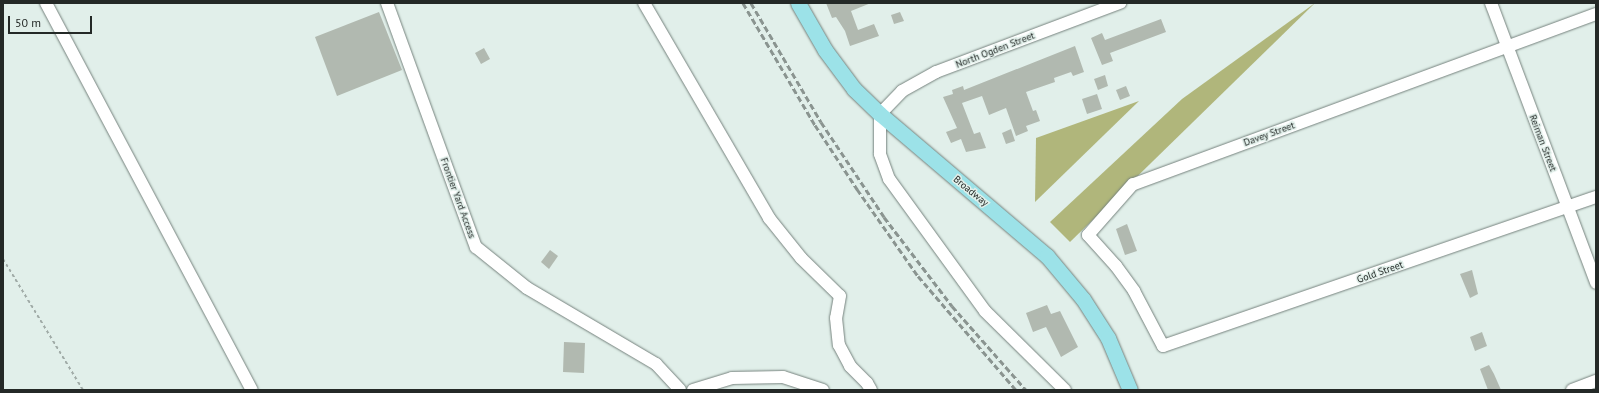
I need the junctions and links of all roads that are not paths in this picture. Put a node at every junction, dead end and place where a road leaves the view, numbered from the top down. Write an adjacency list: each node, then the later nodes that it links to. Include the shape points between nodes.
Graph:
1 (46, 3): 17 (street)
2 (387, 3): 18 (street, Frontier Yard Access, via 476,247 527,288 656,364)
3 (644, 3): 22 (street, via 769,218 801,258 840,296 836,318 839,345 850,366)
4 (798, 3): 9 (main road, Broadway, via 825,50 854,89)
5 (1120, 3): 9 (street, North Ogden Street, via 936,72 902,91)
6 (1491, 3): 8 (street, Reiman Street)
7 (1596, 14): 8 (street, Davey Street)
8 (1506, 46): 11 (street, Reiman Street); 13 (street, Davey Street, via 1133,184 1088,235 1134,291)
9 (880, 114): 23 (street, via 880,154 889,179 985,310); 24 (main road, Broadway, via 1047,256 1083,299 1108,338)
10 (1596, 197): 11 (street, Gold Street)
11 (1567, 207): 12 (street, Reiman Street); 13 (street, Gold Street)
12 (1596, 283)
13 (1164, 346)
14 (740, 378): 16 (street, via 783,378); 19 (street); 20 (street)
15 (1596, 381): 25 (street)
16 (808, 388): 21 (street)
17 (252, 390)
18 (680, 390)
19 (693, 390)
20 (747, 390)
21 (823, 390)
22 (871, 390)
23 (1066, 390)
24 (1130, 390)
25 (1572, 390)

